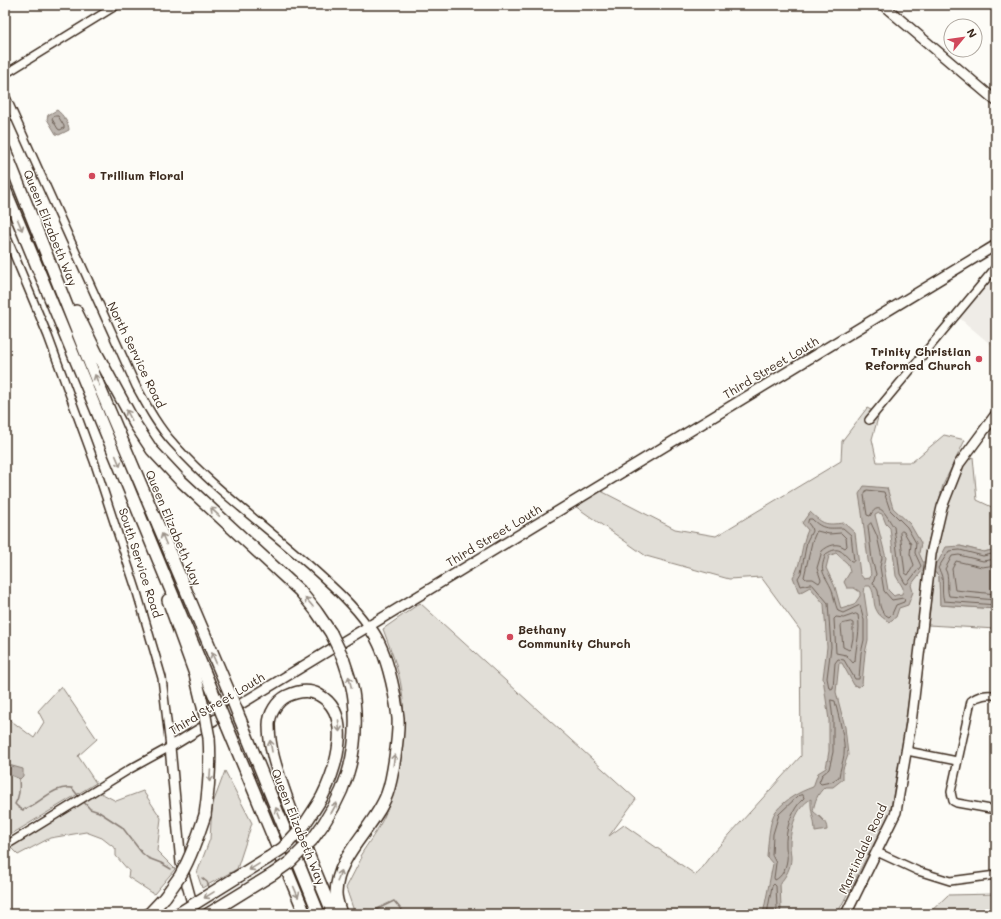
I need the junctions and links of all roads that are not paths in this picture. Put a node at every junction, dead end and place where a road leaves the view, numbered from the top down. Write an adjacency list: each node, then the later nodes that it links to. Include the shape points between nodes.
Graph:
1 (117, 5): 3 (street)
2 (883, 5): 5 (main road)
3 (5, 74)
4 (5, 95): 15 (street, North Service Road, via 136,386 161,428 202,473 335,589)
5 (996, 101)
6 (5, 150): 8 (highway, Queen Elizabeth Way)
7 (5, 188): 14 (highway, Queen Elizabeth Way, one-way to 14)
8 (32, 217): 27 (highway, one-way to 8, bridge, via 290,862 324,825 343,790 354,748 354,699 350,680 331,633 300,591 180,480 152,450 97,354); 29 (highway, Queen Elizabeth Way, one-way to 8, bridge, via 230,694 96,379)
9 (5, 233): 17 (street, South Service Road, via 48,336 92,454 136,589 162,678)
10 (996, 245): 15 (main road, Third Street Louth)
11 (996, 267): 13 (street)
12 (996, 414): 18 (main road, Martindale Road, via 959,464 942,507 931,554)
13 (869, 420)
14 (163, 568): 24 (highway, one-way to 24, bridge, via 164,590 195,674 204,711 211,760 209,791 199,834 179,876 165,897); 28 (highway, Queen Elizabeth Way, one-way to 28, bridge)
15 (368, 626): 17 (main road, Third Street Louth); 31 (highway, one-way to 15, via 336,895 338,877 346,859 387,794 396,746 398,719 389,671 380,646)
16 (996, 696): 19 (street, via 991,694 971,701)
17 (170, 746): 21 (street, Third Street Louth); 26 (main road, South Service Road, via 181,863)
18 (907, 751): 19 (street); 22 (main road, Martindale Road, via 896,812)
19 (957, 761): 20 (street, via 951,792 953,800 957,803)
20 (996, 810)
21 (5, 846)
22 (877, 852): 23 (street, via 918,871 950,881); 32 (main road, Martindale Road)
23 (996, 875)
24 (149, 914)
25 (178, 914): 30 (highway, one-way to 25, bridge, via 294,820 270,746 269,724 275,706 284,697 304,691 319,694 331,704 340,728 336,758 321,798 304,825 283,848)
26 (195, 914)
27 (208, 914)
28 (305, 914)
29 (319, 914)
30 (333, 914)
31 (341, 914)
32 (846, 914)

